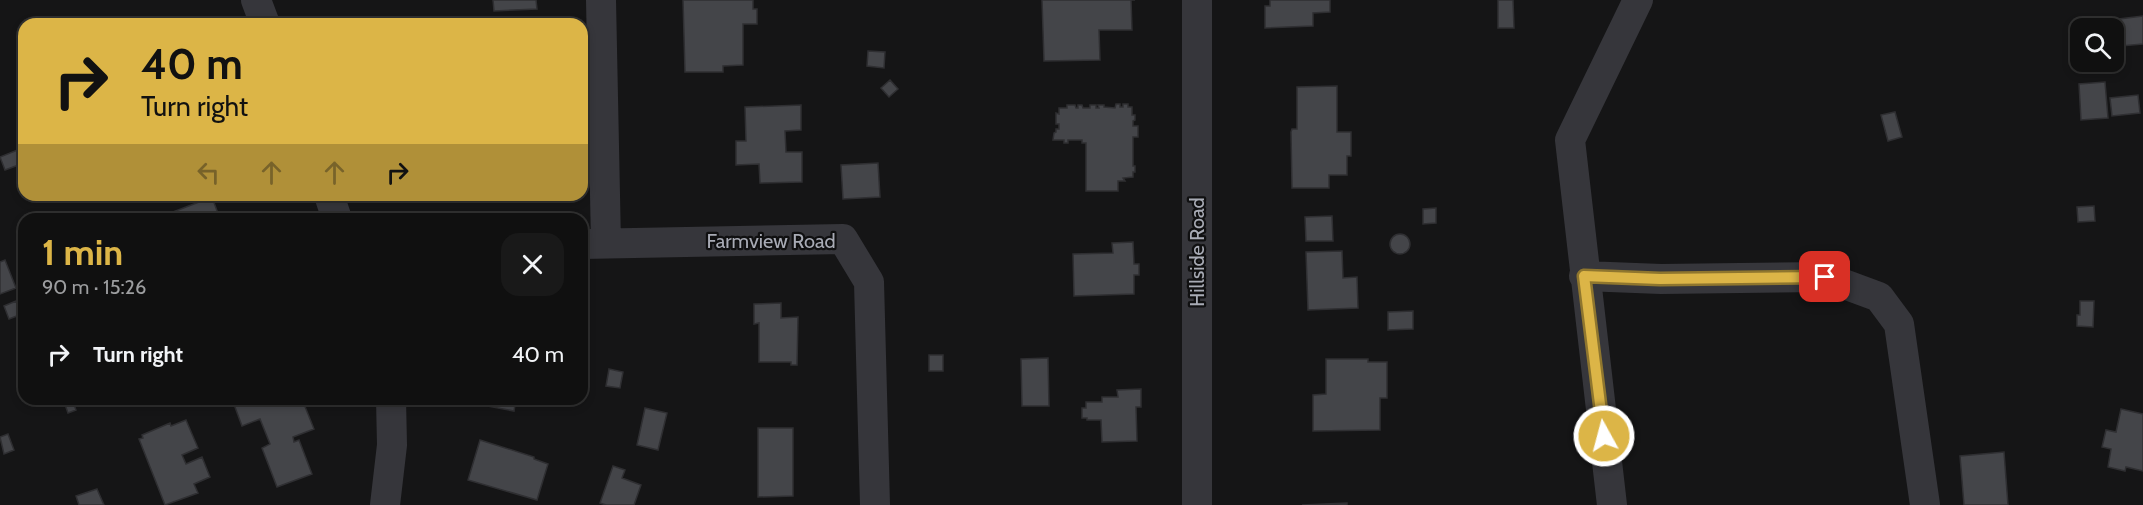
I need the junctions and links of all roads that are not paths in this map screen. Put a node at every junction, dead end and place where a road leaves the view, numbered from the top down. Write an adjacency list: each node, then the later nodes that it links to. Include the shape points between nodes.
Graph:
1 (256, 0): 5 (street)
2 (601, 0): 6 (street, Farmview Road)
3 (1197, 0): 11 (street, Hillside Road)
4 (1638, 0): 7 (street, via 1570,140)
5 (263, 18)
6 (594, 243): 10 (street, Farmview Road, via 843,239 869,282)
7 (1584, 276): 12 (street); 13 (street, via 1825,277 1879,297 1899,324)
8 (391, 405): 9 (street, via 392,445)
9 (385, 505)
10 (875, 505)
11 (1197, 505)
12 (1612, 505)
13 (1925, 505)

